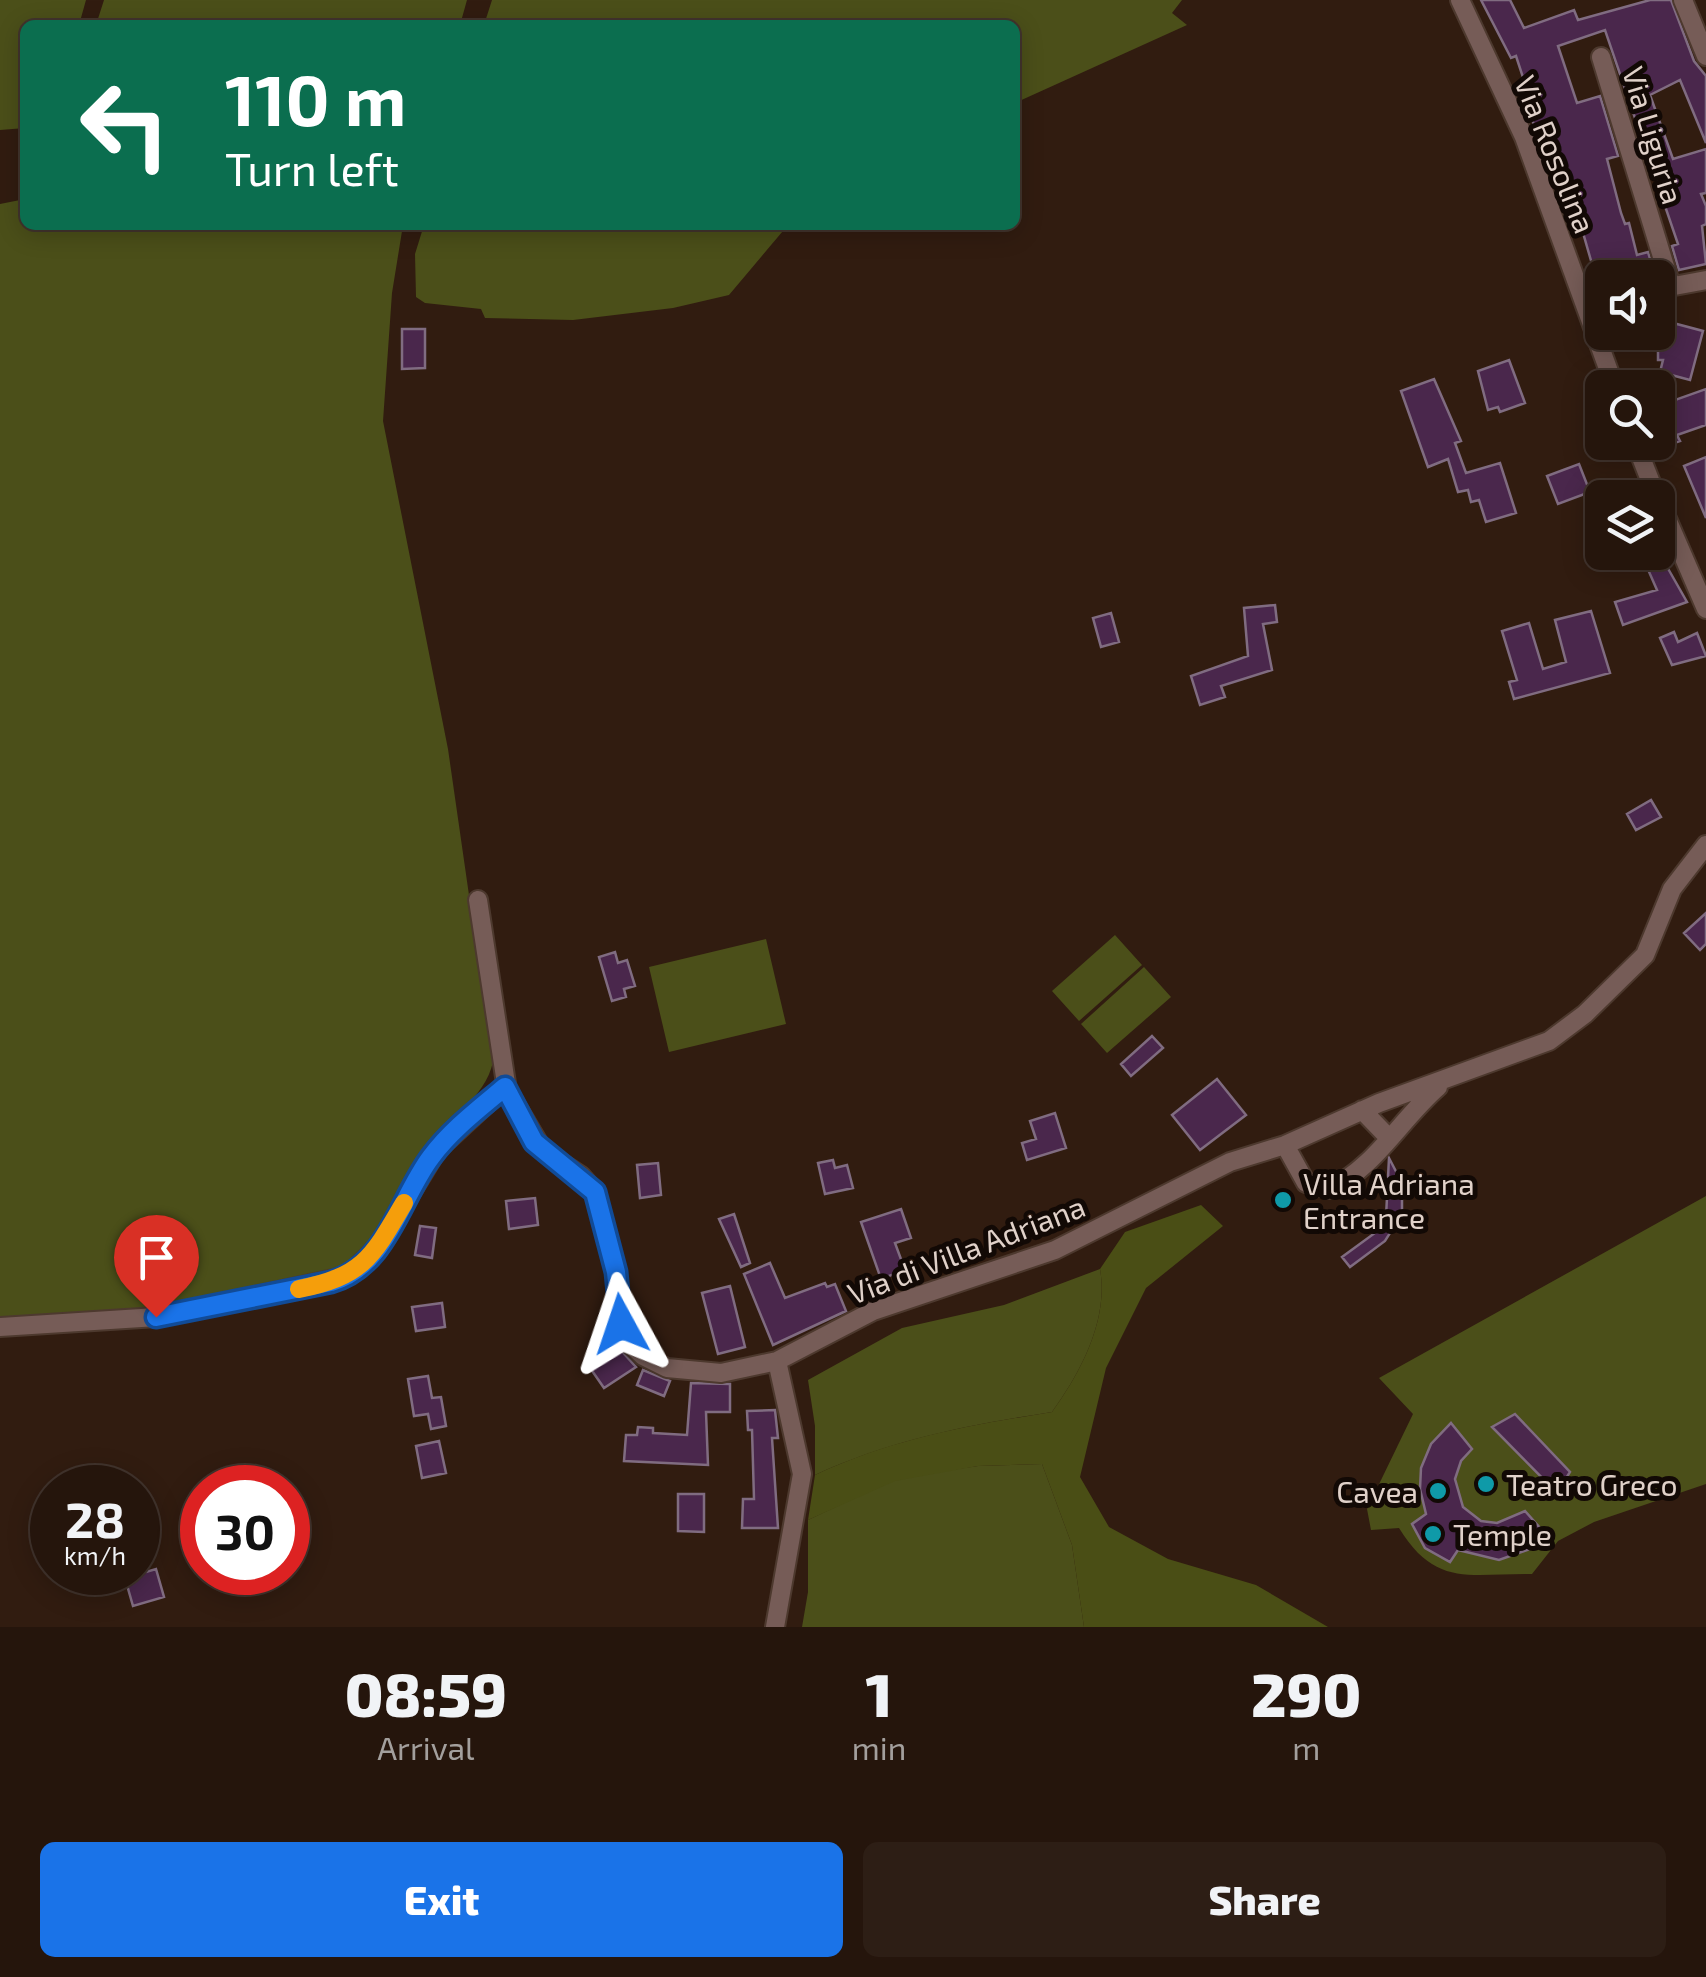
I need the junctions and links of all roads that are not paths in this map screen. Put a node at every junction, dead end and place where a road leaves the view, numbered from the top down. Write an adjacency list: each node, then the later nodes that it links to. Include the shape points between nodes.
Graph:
1 (1460, 0): 8 (street, Via Rosolina, via 1524,136)
2 (1683, 0): 3 (street)
3 (1706, 56)
4 (1601, 58): 5 (street, Via Liguria)
5 (1656, 260)
6 (1706, 280): 7 (street)
7 (1675, 286)
8 (1583, 302): 9 (street, Via Rosolina)
9 (1608, 370)
10 (1675, 539): 11 (street)
11 (1706, 609)
12 (1706, 845): 14 (street, Via di Villa Adriana, via 1672,889 1645,954 1586,1014 1550,1041)
13 (478, 900): 15 (street)
14 (1444, 1081): 16 (street, Via di Villa Adriana); 17 (street, Via di Villa Adriana)
15 (505, 1087): 19 (street, via 437,1150 378,1247 348,1276 156,1317); 20 (street, Via di Villa Adriana, via 534,1142 595,1192 616,1272 622,1330 634,1350 667,1368 696,1373)
16 (1362, 1110): 17 (street); 18 (street, Via di Villa Adriana)
17 (1388, 1138): 18 (street, Via di Villa Adriana, via 1357,1174 1323,1190 1306,1183)
18 (1285, 1146): 20 (street, Via di Villa Adriana, via 1230,1162 1055,1250 873,1312)
19 (0, 1327)
20 (777, 1361): 21 (street, via 802,1474)
21 (775, 1627)

